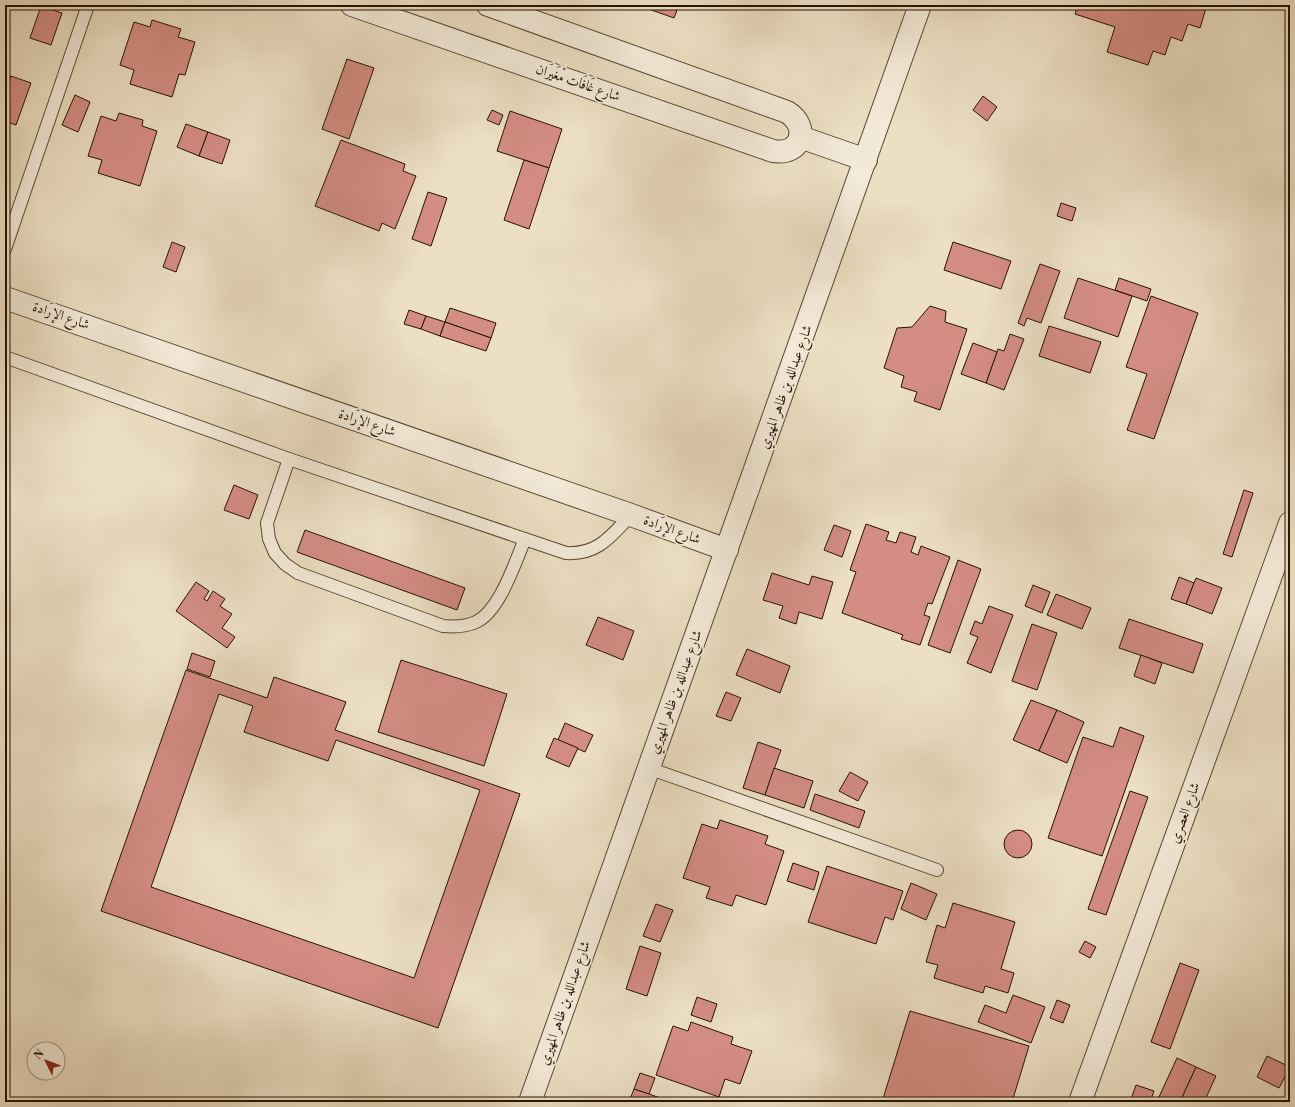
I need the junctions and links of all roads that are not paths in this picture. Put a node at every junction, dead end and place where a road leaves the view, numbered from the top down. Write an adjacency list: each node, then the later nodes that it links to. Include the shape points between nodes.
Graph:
1 (88, 5): 7 (lane)
2 (352, 5): 5 (street, شارع غَافَات مْغَيرَان, via 773,150 790,150)
3 (488, 5): 5 (street, via 787,112 796,117 801,126)
4 (920, 5): 6 (street, شارع عبدالله بن ظاهر المهيري)
5 (800, 137): 6 (street)
6 (866, 160): 14 (street, شارع عبدالله بن ظاهر المهيري)
7 (5, 249)
8 (5, 298): 11 (street, شارع الإرَادة)
9 (5, 357): 10 (lane)
10 (289, 459): 13 (lane); 13 (lane, via 267,523 269,539 275,553 285,564 298,572 443,626 465,626 477,622 490,611)
11 (631, 515): 13 (lane, via 608,538 589,551 577,554 566,553); 14 (street, شارع الإرَادة)
12 (1290, 524): 18 (street, شارع العصري)
13 (525, 539)
14 (727, 550): 15 (street, شارع عبدالله بن ظاهر المهيري)
15 (648, 768): 16 (lane, شارع عبدالله بن ظاهر المهيري); 17 (street, شارع عبدالله بن ظاهر المهيري)
16 (937, 870)
17 (530, 1102)
18 (1080, 1102)

